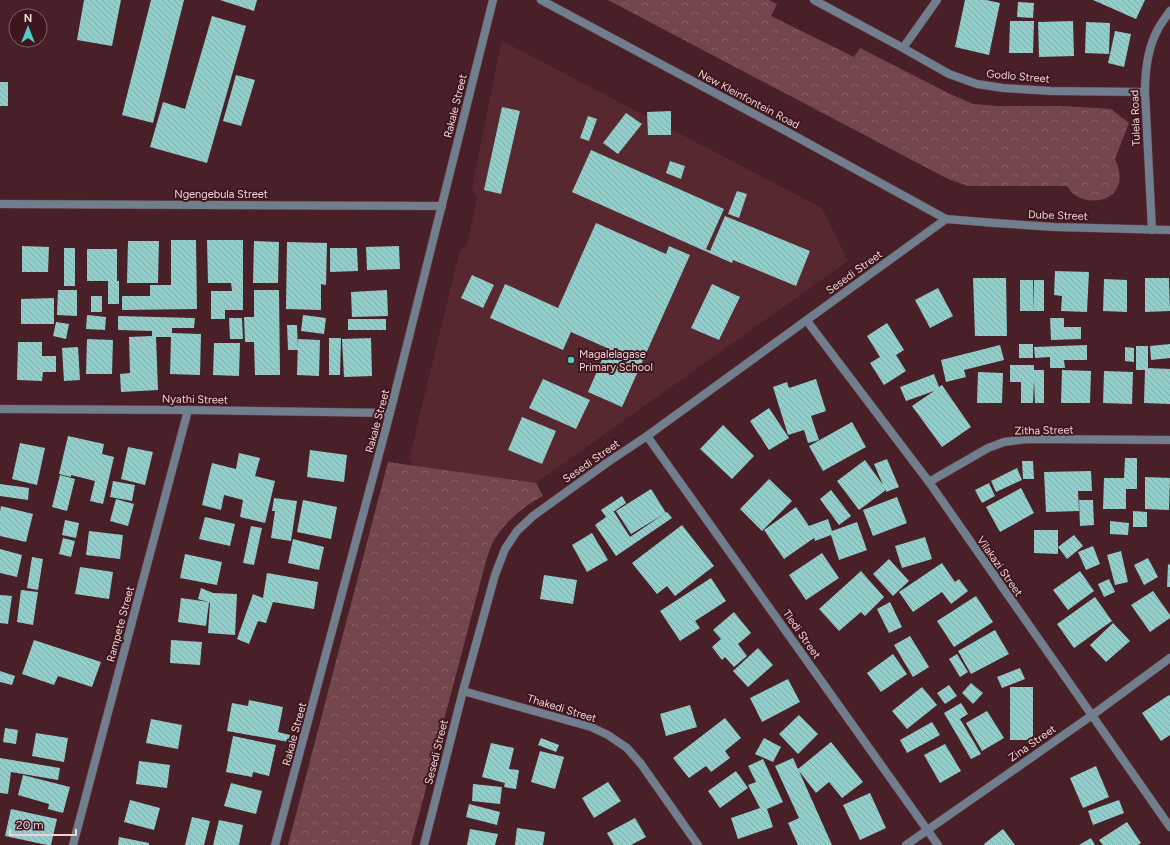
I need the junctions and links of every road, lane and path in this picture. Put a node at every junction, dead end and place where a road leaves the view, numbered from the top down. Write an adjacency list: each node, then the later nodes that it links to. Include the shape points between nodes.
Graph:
1 (493, 0): 9 (street, Rakale Street)
2 (541, 0): 10 (street, New Kleinfontein Road)
3 (814, 0): 6 (street, Godlo Street)
4 (937, 0): 6 (street)
5 (1170, 11): 7 (street, Tulela Road, via 1149,51)
6 (903, 48): 7 (street, Godlo Street, via 948,74 977,84 1044,90)
7 (1145, 92): 11 (street, Tulela Road)
8 (0, 204): 9 (street, Ngengebula Street)
9 (442, 206): 16 (street, Rakale Street)
10 (946, 219): 11 (street, Dube Street, via 1054,227); 13 (street, Sesedi Street)
11 (1152, 230): 12 (street, Dube Street)
12 (1170, 230)
13 (806, 321): 17 (street, Sesedi Street); 19 (street, Vilakazi Street)
14 (0, 409): 15 (street, Nyathi Street)
15 (188, 410): 16 (street, Nyathi Street); 25 (street, Rampete Street)
16 (390, 413): 26 (street, Rakale Street)
17 (647, 436): 21 (street, Sesedi Street, via 539,512 517,531 505,549 495,576); 24 (street, Tledi Street)
18 (1170, 440): 19 (street, Zitha Street, via 1028,439 1004,442 988,448)
19 (929, 482): 22 (street, Vilakazi Street)
20 (1170, 658): 22 (street, Zina Street)
21 (463, 691): 27 (street, Sesedi Street); 28 (street, Thakedi Street, via 591,727 614,739 627,748 641,764)
22 (1091, 716): 23 (street, Vilakazi Street); 24 (street, Zina Street)
23 (1170, 828)
24 (928, 830): 29 (street, Zina Street); 30 (street, Tledi Street)
25 (73, 845)
26 (275, 845)
27 (424, 845)
28 (698, 845)
29 (906, 845)
30 (938, 845)

